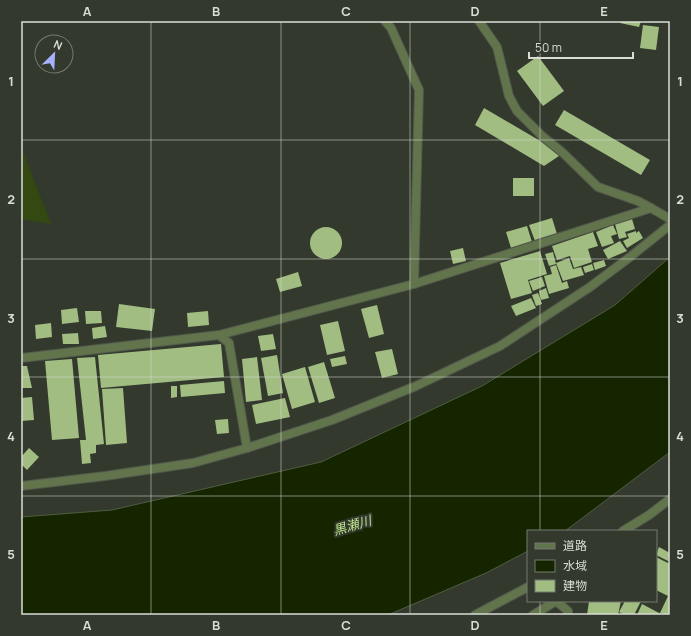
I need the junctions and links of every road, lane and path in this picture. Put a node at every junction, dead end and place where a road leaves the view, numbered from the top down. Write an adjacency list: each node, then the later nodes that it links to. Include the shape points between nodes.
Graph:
1 (385, 21): 6 (street, via 391,28 418,90)
2 (479, 21): 3 (street, via 497,47 509,96 517,111 598,187)
3 (651, 208): 4 (street); 6 (street)
4 (670, 218)
5 (670, 225): 9 (street, via 590,287 500,346 388,398 332,420)
6 (414, 284): 7 (street)
7 (219, 335): 8 (street); 9 (street, via 229,343)
8 (21, 358)
9 (247, 448): 10 (street, via 193,463)
10 (21, 486)
11 (670, 499): 12 (street)
12 (625, 530)
13 (527, 588): 16 (street)
14 (554, 602): 17 (street)
15 (557, 602): 18 (street, via 568,611)
16 (475, 615)
17 (533, 615)
18 (568, 615)

